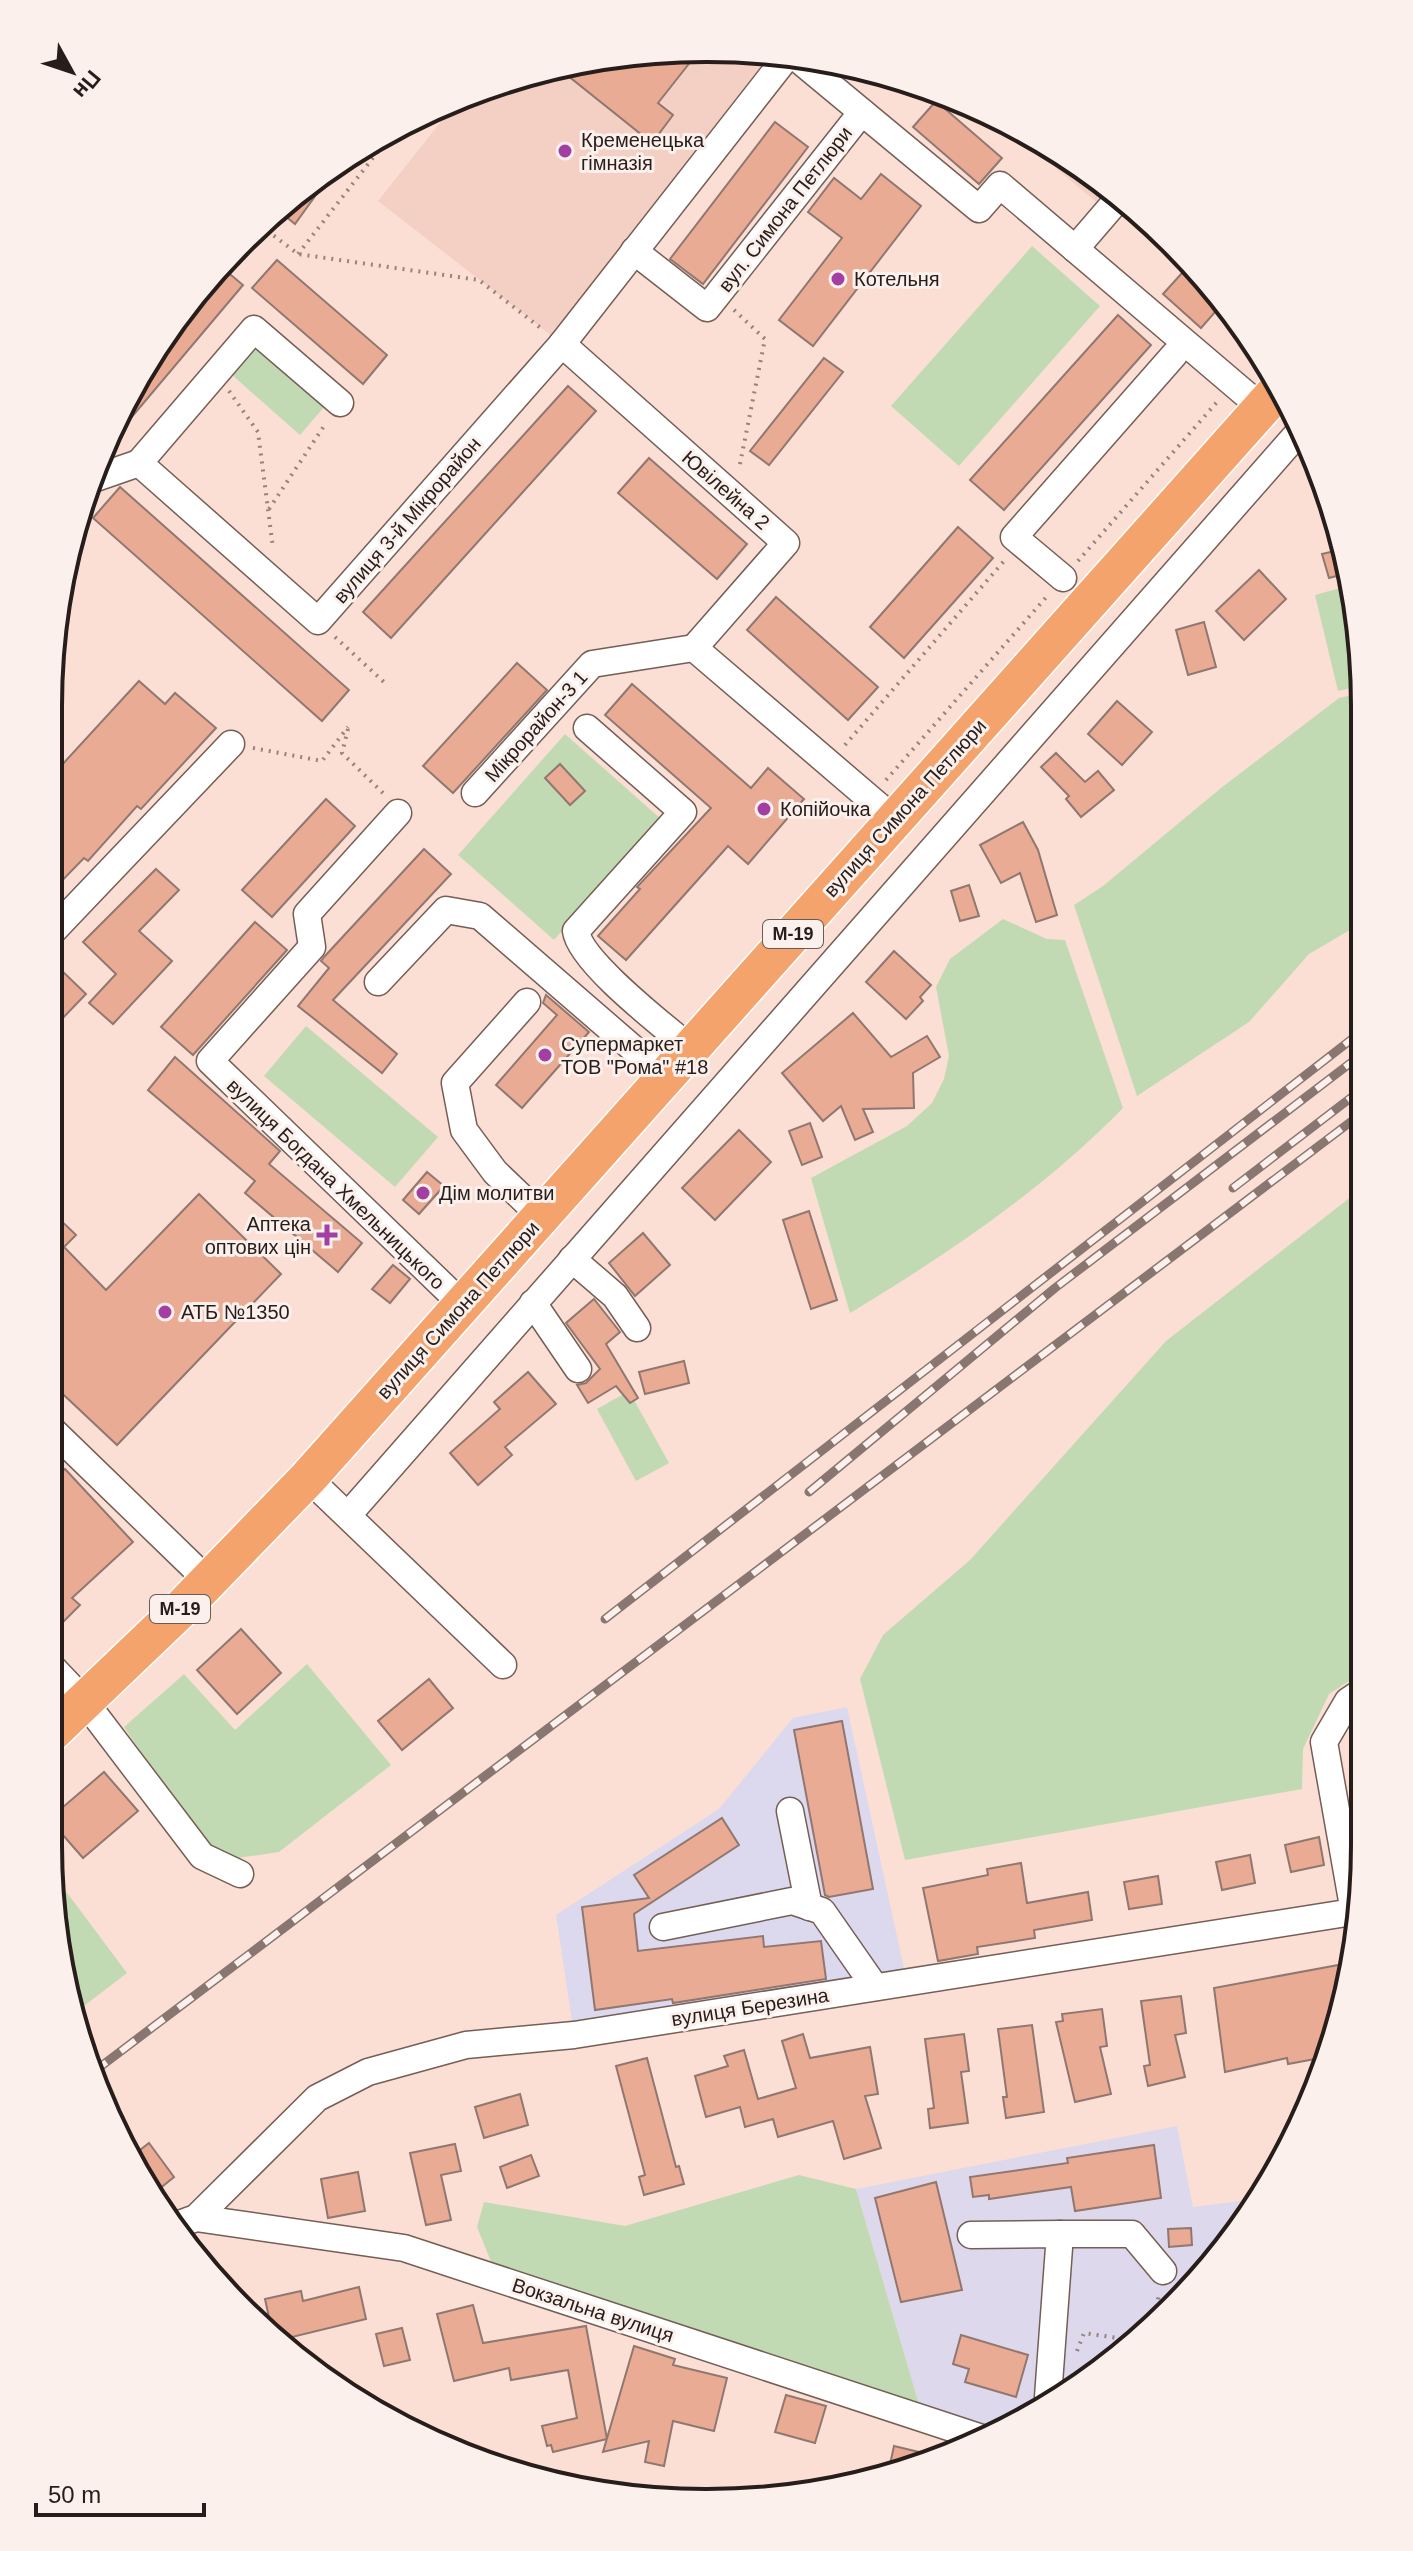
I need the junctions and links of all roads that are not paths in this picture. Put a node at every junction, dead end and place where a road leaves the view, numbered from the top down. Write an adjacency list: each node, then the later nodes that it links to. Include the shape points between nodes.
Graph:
1 (780, 67): 6 (street, вулиця 3-й Мікрорайон)
2 (811, 71): 3 (street, вул. Симона Петлюри)
3 (862, 112): 5 (street, вул. Симона Петлюри, via 979,209 1000,185); 6 (street, вул. Симона Петлюри, via 707,308)
4 (1112, 206): 5 (street)
5 (1075, 249): 9 (street)
6 (634, 251): 7 (street, вулиця 3-й Мікрорайон)
7 (562, 344): 12 (street, вулиця 3-й Мікрорайон, via 318,621); 15 (street, Ювілейна 2, via 786,543)
8 (1174, 355): 14 (street, via 1014,537)
9 (1270, 399): 20 (highway, вулиця Симона Петлюри / М-19)
10 (340, 403): 12 (street, via 254,329)
11 (1293, 439): 26 (street)
12 (139, 463): 13 (street)
13 (105, 475)
14 (1063, 578)
15 (694, 648): 18 (street, Мікрорайон-3 1, via 592,664); 20 (street)
16 (587, 728): 24 (street, via 683,812 576,931 577,941)
17 (231, 744): 21 (street)
18 (475, 793)
19 (398, 813): 28 (street, вулиця Богдана Хмельницького, via 307,914 312,947 210,1061)
20 (895, 820): 24 (highway, вулиця Симона Петлюри / М-19)
21 (62, 921)
22 (378, 982): 24 (street, via 446,910 480,916)
23 (527, 1002): 25 (street, via 455,1083 464,1130 495,1172)
24 (676, 1053): 25 (highway, вулиця Симона Петлюри / М-19)
25 (542, 1217): 28 (highway, вулиця Симона Петлюри / М-19)
26 (572, 1259): 27 (street); 29 (street, via 615,1296)
27 (533, 1303): 30 (street); 33 (street)
28 (463, 1305): 32 (highway, вулиця Симона Петлюри / М-19)
29 (637, 1328)
30 (578, 1369)
31 (62, 1440): 34 (street)
32 (308, 1478): 33 (street); 34 (highway, М-19)
33 (348, 1515): 35 (street)
34 (208, 1581): 38 (highway, М-19)
35 (503, 1665)
36 (62, 1678): 38 (street)
37 (1351, 1699): 42 (street, via 1324,1742)
38 (85, 1702): 39 (highway, М-19); 41 (street, via 202,1856)
39 (62, 1723)
40 (790, 1811): 43 (street)
41 (240, 1874)
42 (1350, 1877)
43 (809, 1907): 45 (street, via 792,1901); 46 (street, via 822,1911)
44 (1347, 1914): 46 (street, вулиця Березина)
45 (663, 1927)
46 (875, 1987): 47 (street, вулиця Березина, via 574,2035 466,2045 368,2072 317,2098)
47 (185, 2222): 52 (street, Вокзальна вулиця, via 404,2248)
48 (1060, 2234): 49 (street); 50 (street, via 1132,2234); 51 (street)
49 (971, 2235)
50 (1163, 2271)
51 (1048, 2391)
52 (968, 2433)

